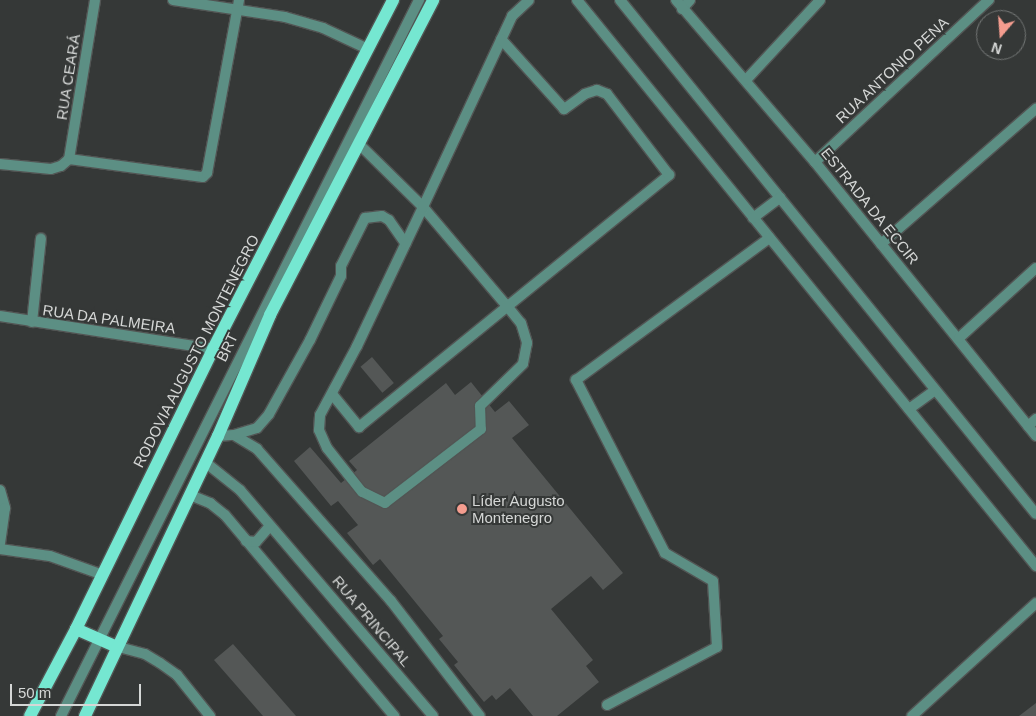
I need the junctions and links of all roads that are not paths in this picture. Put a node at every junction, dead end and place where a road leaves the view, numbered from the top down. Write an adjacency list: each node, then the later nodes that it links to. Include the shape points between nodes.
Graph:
1 (95, 0): 20 (street, RUA CEARÁ)
2 (173, 0): 13 (street)
3 (393, 0): 16 (main road, RODOVIA AUGUSTO MONTENEGRO)
4 (419, 0): 55 (street, BRT, via 255,322)
5 (433, 0): 19 (main road)
6 (530, 0): 15 (street, via 512,16)
7 (577, 0): 25 (street)
8 (620, 0): 23 (street)
9 (676, 0): 14 (street, ESTRADA DA ECCIR)
10 (690, 0): 14 (street)
11 (820, 0): 17 (street)
12 (989, 0): 21 (street, RUA ANTONIO PENA)
13 (238, 4): 16 (street, via 323,28); 20 (street, via 207,173 200,178)
14 (682, 8): 17 (street, ESTRADA DA ECCIR)
15 (501, 39): 24 (street); 31 (street, via 564,109 591,92 597,90 608,94 669,175)
16 (368, 49): 35 (main road, RODOVIA AUGUSTO MONTENEGRO)
17 (746, 80): 21 (street, ESTRADA DA ECCIR)
18 (1036, 109): 29 (street)
19 (359, 144): 24 (street); 41 (main road, via 252,354)
20 (69, 159): 22 (street, via 51,169)
21 (815, 162): 29 (street, ESTRADA DA ECCIR)
22 (0, 164)
23 (780, 198): 25 (street); 36 (street)
24 (423, 207): 28 (street); 31 (street)
25 (753, 218): 27 (street)
26 (40, 238): 33 (street)
27 (769, 238): 38 (street); 57 (street, via 576,380 665,554 713,581 717,647)
28 (406, 244): 37 (street); 40 (street, via 389,220 382,216 365,218 290,381 257,428)
29 (881, 244): 34 (street, ESTRADA DA ECCIR)
30 (1036, 268): 34 (street)
31 (507, 306): 37 (street, via 358,426); 37 (street, via 521,323 528,343 523,364 480,406 481,429 385,503 362,492 322,439 320,415)
32 (0, 316): 33 (street, RUA DA PALMEIRA)
33 (32, 322): 35 (street, RUA DA PALMEIRA)
34 (959, 338): 39 (street, ESTRADA DA ECCIR)
35 (213, 349): 52 (main road, RODOVIA AUGUSTO MONTENEGRO)
36 (935, 390): 38 (street); 46 (street)
37 (332, 394)
38 (909, 409): 51 (street)
39 (1032, 422): 42 (street, ESTRADA DA ECCIR)
40 (234, 435): 41 (street); 64 (street, via 257,450 391,601)
41 (218, 436): 43 (main road)
42 (1036, 436)
43 (205, 462): 45 (main road); 47 (street, RUA PRINCIPAL, via 240,490)
44 (0, 490): 49 (street, via 5,508)
45 (190, 495): 48 (street, via 210,503 225,515); 56 (main road)
46 (1036, 514)
47 (270, 526): 48 (street, via 256,542); 63 (street, RUA PRINCIPAL)
48 (246, 541): 62 (street)
49 (0, 545)
50 (0, 549): 52 (street, via 50,556)
51 (1036, 566)
52 (103, 575): 54 (main road, RODOVIA AUGUSTO MONTENEGRO)
53 (1036, 603): 65 (street)
54 (76, 629): 55 (main road); 59 (main road, RODOVIA AUGUSTO MONTENEGRO)
55 (101, 640): 56 (main road); 58 (street, BRT)
56 (116, 646): 60 (main road); 61 (street, via 160,662 177,675)
57 (607, 706)
58 (63, 714)
59 (30, 716)
60 (84, 716)
61 (210, 716)
62 (394, 716)
63 (433, 716)
64 (480, 716)
65 (912, 716)

